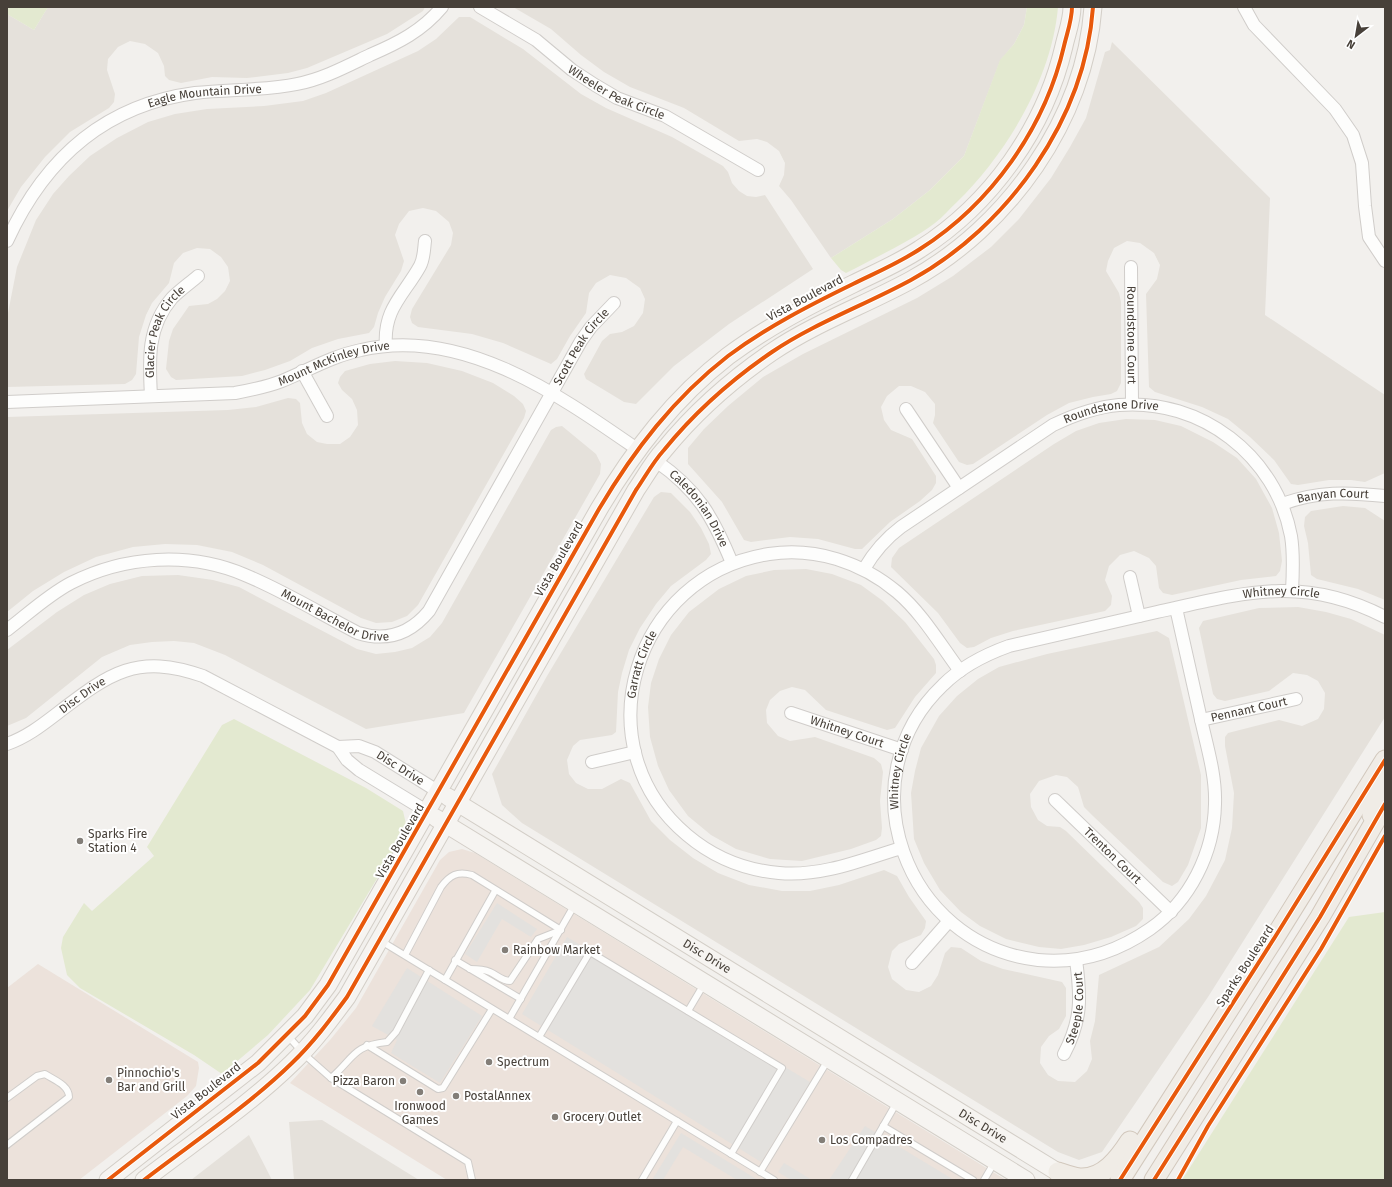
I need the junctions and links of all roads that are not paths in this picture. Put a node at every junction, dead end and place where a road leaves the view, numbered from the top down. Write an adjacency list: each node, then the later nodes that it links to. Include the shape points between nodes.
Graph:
1 (442, 7): 7 (street, Eagle Mountain Drive, via 419,30 402,41 323,77 276,88 195,93 146,105 118,117 71,149 52,168 19,214)
2 (480, 7): 6 (street, Wheeler Peak Circle, via 536,40 572,70 595,85 618,98 665,116)
3 (1072, 7): 14 (main road, Vista Boulevard, via 1062,57 1038,119 1002,174 968,211 940,236 919,250 796,312)
4 (1093, 7): 23 (main road, via 1086,49 1076,86 1064,116 1027,177 1001,211 942,261 809,330 773,352 703,407 678,432)
5 (1244, 7): 9 (street, via 1254,25 1335,109 1353,135 1362,162 1364,206 1369,237)
6 (758, 170)
7 (7, 241)
8 (425, 241): 13 (street, via 421,264 391,309 386,322)
9 (1385, 261)
10 (1131, 267): 19 (street, Roundstone Court)
11 (198, 276): 17 (street, Glacier Peak Circle, via 162,311 155,327 149,360)
12 (614, 303): 16 (street, Scott Peak Circle, via 591,327)
13 (386, 346): 15 (street, Mount McKinley Drive, via 338,356); 16 (street, Mount McKinley Drive, via 424,346 451,351 492,365)
14 (729, 356): 22 (main road, Vista Boulevard, via 673,406); 23 (main road, via 716,377 648,452)
15 (302, 371): 17 (street, Mount McKinley Drive, via 282,381 235,393); 21 (street)
16 (552, 392): 22 (street, Mount McKinley Drive); 34 (street, Mount Bachelor Drive, via 428,611 415,625 398,635 370,637 244,574 201,562 168,559 136,562 95,572 70,583)
17 (151, 396): 18 (street, Mount McKinley Drive)
18 (7, 402)
19 (1132, 404): 24 (street, Roundstone Drive, via 1097,408 1053,425); 26 (street, Roundstone Drive, via 1170,409 1190,415 1223,432 1246,450)
20 (906, 409): 24 (street)
21 (327, 416)
22 (637, 449): 46 (main road, Vista Boulevard, via 620,473)
23 (656, 461): 27 (street, Caledonian Drive, via 687,486 706,508); 48 (main road, via 629,503)
24 (959, 488): 28 (street, Roundstone Drive, via 886,538)
25 (1385, 496): 26 (street, Banyan Court, via 1345,492 1322,493)
26 (1282, 504): 30 (street, Roundstone Drive, via 1291,537)
27 (732, 563): 28 (street, Garratt Circle, via 780,552 802,552 843,561); 42 (street, Garratt Circle, via 691,587 658,622 646,643 632,688 630,710)
28 (864, 569): 35 (street, Garratt Circle, via 898,593 914,609)
29 (1130, 577): 32 (street)
30 (1292, 591): 31 (street, Whitney Circle, via 1240,594); 33 (street, Whitney Circle, via 1337,598)
31 (1176, 608): 32 (street, Whitney Circle); 38 (street, Whitney Circle)
32 (1139, 616): 35 (street, Whitney Circle, via 1009,646)
33 (1385, 617)
34 (7, 630)
35 (960, 671): 41 (street, Whitney Circle, via 926,704 913,724)
36 (1296, 699): 38 (street, Pennant Court)
37 (791, 713): 41 (street, Whitney Court)
38 (1201, 720): 56 (street, Whitney Circle, via 1214,784 1213,830 1198,874)
39 (7, 744): 40 (street, Disc Drive, via 35,731 94,685 110,676 128,670 164,666 184,669 203,676)
40 (338, 747): 46 (street, Disc Drive, via 359,746 375,752); 50 (street, Disc Drive, via 347,760 359,770)
41 (902, 750): 52 (street, Whitney Circle, via 896,772 894,795 895,818)
42 (635, 752): 44 (street); 52 (street, Garratt Circle, via 649,787 679,828 696,843 734,863 772,872 803,873 838,867)
43 (1385, 760): 74 (main road, Sparks Boulevard)
44 (592, 762)
45 (1385, 786): 53 (main road)
46 (439, 792): 48 (main road, Disc Drive); 50 (main road, Vista Boulevard)
47 (1055, 800): 56 (street, Trenton Court)
48 (458, 803): 51 (main road); 89 (main road, Disc Drive)
49 (1385, 804): 53 (main road)
50 (428, 812): 51 (main road, Disc Drive); 72 (main road, Vista Boulevard, via 328,985)
51 (446, 824): 55 (main road, Disc Drive); 59 (main road)
52 (901, 848): 57 (street, Whitney Circle, via 919,886)
53 (1352, 862): 85 (main road)
54 (495, 891): 58 (lane); 60 (lane, via 472,875 456,873 448,878); 61 (lane)
55 (576, 903): 58 (lane); 67 (main road, Disc Drive)
56 (1171, 912): 62 (street, Whitney Circle, via 1131,942 1096,956)
57 (949, 921): 62 (street, Whitney Circle, via 984,945 1005,953 1027,959); 63 (street)
58 (561, 930): 64 (lane, via 538,939 510,981 482,969); 68 (lane)
59 (381, 941): 60 (lane); 76 (main road, via 347,997)
60 (405, 955): 65 (lane)
61 (455, 960): 64 (lane); 66 (lane)
62 (1076, 960): 77 (street, Steeple Court, via 1080,1003 1078,1020)
63 (912, 963)
64 (470, 969): 68 (lane)
65 (429, 970): 66 (lane); 75 (lane, via 396,1032 387,1042)
66 (445, 980): 69 (lane)
67 (704, 982): 70 (lane); 78 (main road, Disc Drive)
68 (520, 999): 71 (lane)
69 (492, 1009): 71 (lane); 75 (lane, via 443,1088 438,1089)
70 (688, 1011): 73 (lane, via 590,952); 86 (lane, via 782,1068)
71 (509, 1019): 73 (lane)
72 (287, 1035): 76 (lane); 90 (main road, Vista Boulevard, via 258,1063)
73 (539, 1037): 82 (lane)
74 (1206, 1044): 89 (main road, via 1153,1106 1114,1164 1088,1178); 99 (main road, Sparks Boulevard)
75 (367, 1045): 79 (lane, via 356,1051)
76 (302, 1052): 79 (lane); 91 (main road, via 262,1090)
77 (1064, 1054)
78 (829, 1059): 81 (main road, Disc Drive); 88 (lane)
79 (331, 1078): 92 (lane, via 468,1162)
80 (7, 1098): 84 (lane, via 37,1076 45,1074 66,1087 69,1092 65,1100)
81 (898, 1101): 83 (lane); 87 (main road, Disc Drive)
82 (677, 1121): 86 (lane); 93 (lane)
83 (883, 1126): 95 (lane); 96 (lane)
84 (7, 1144)
85 (1175, 1147): 100 (main road); 101 (main road)
86 (731, 1154): 88 (lane)
87 (995, 1161): 97 (lane); 98 (main road, Disc Drive)
88 (760, 1172): 94 (lane)
89 (1064, 1176)
90 (108, 1180)
91 (144, 1180)
92 (472, 1180)
93 (642, 1180)
94 (774, 1180)
95 (852, 1180)
96 (973, 1180)
97 (984, 1180)
98 (1026, 1180)
99 (1120, 1180)
100 (1154, 1180)
101 (1164, 1180)

